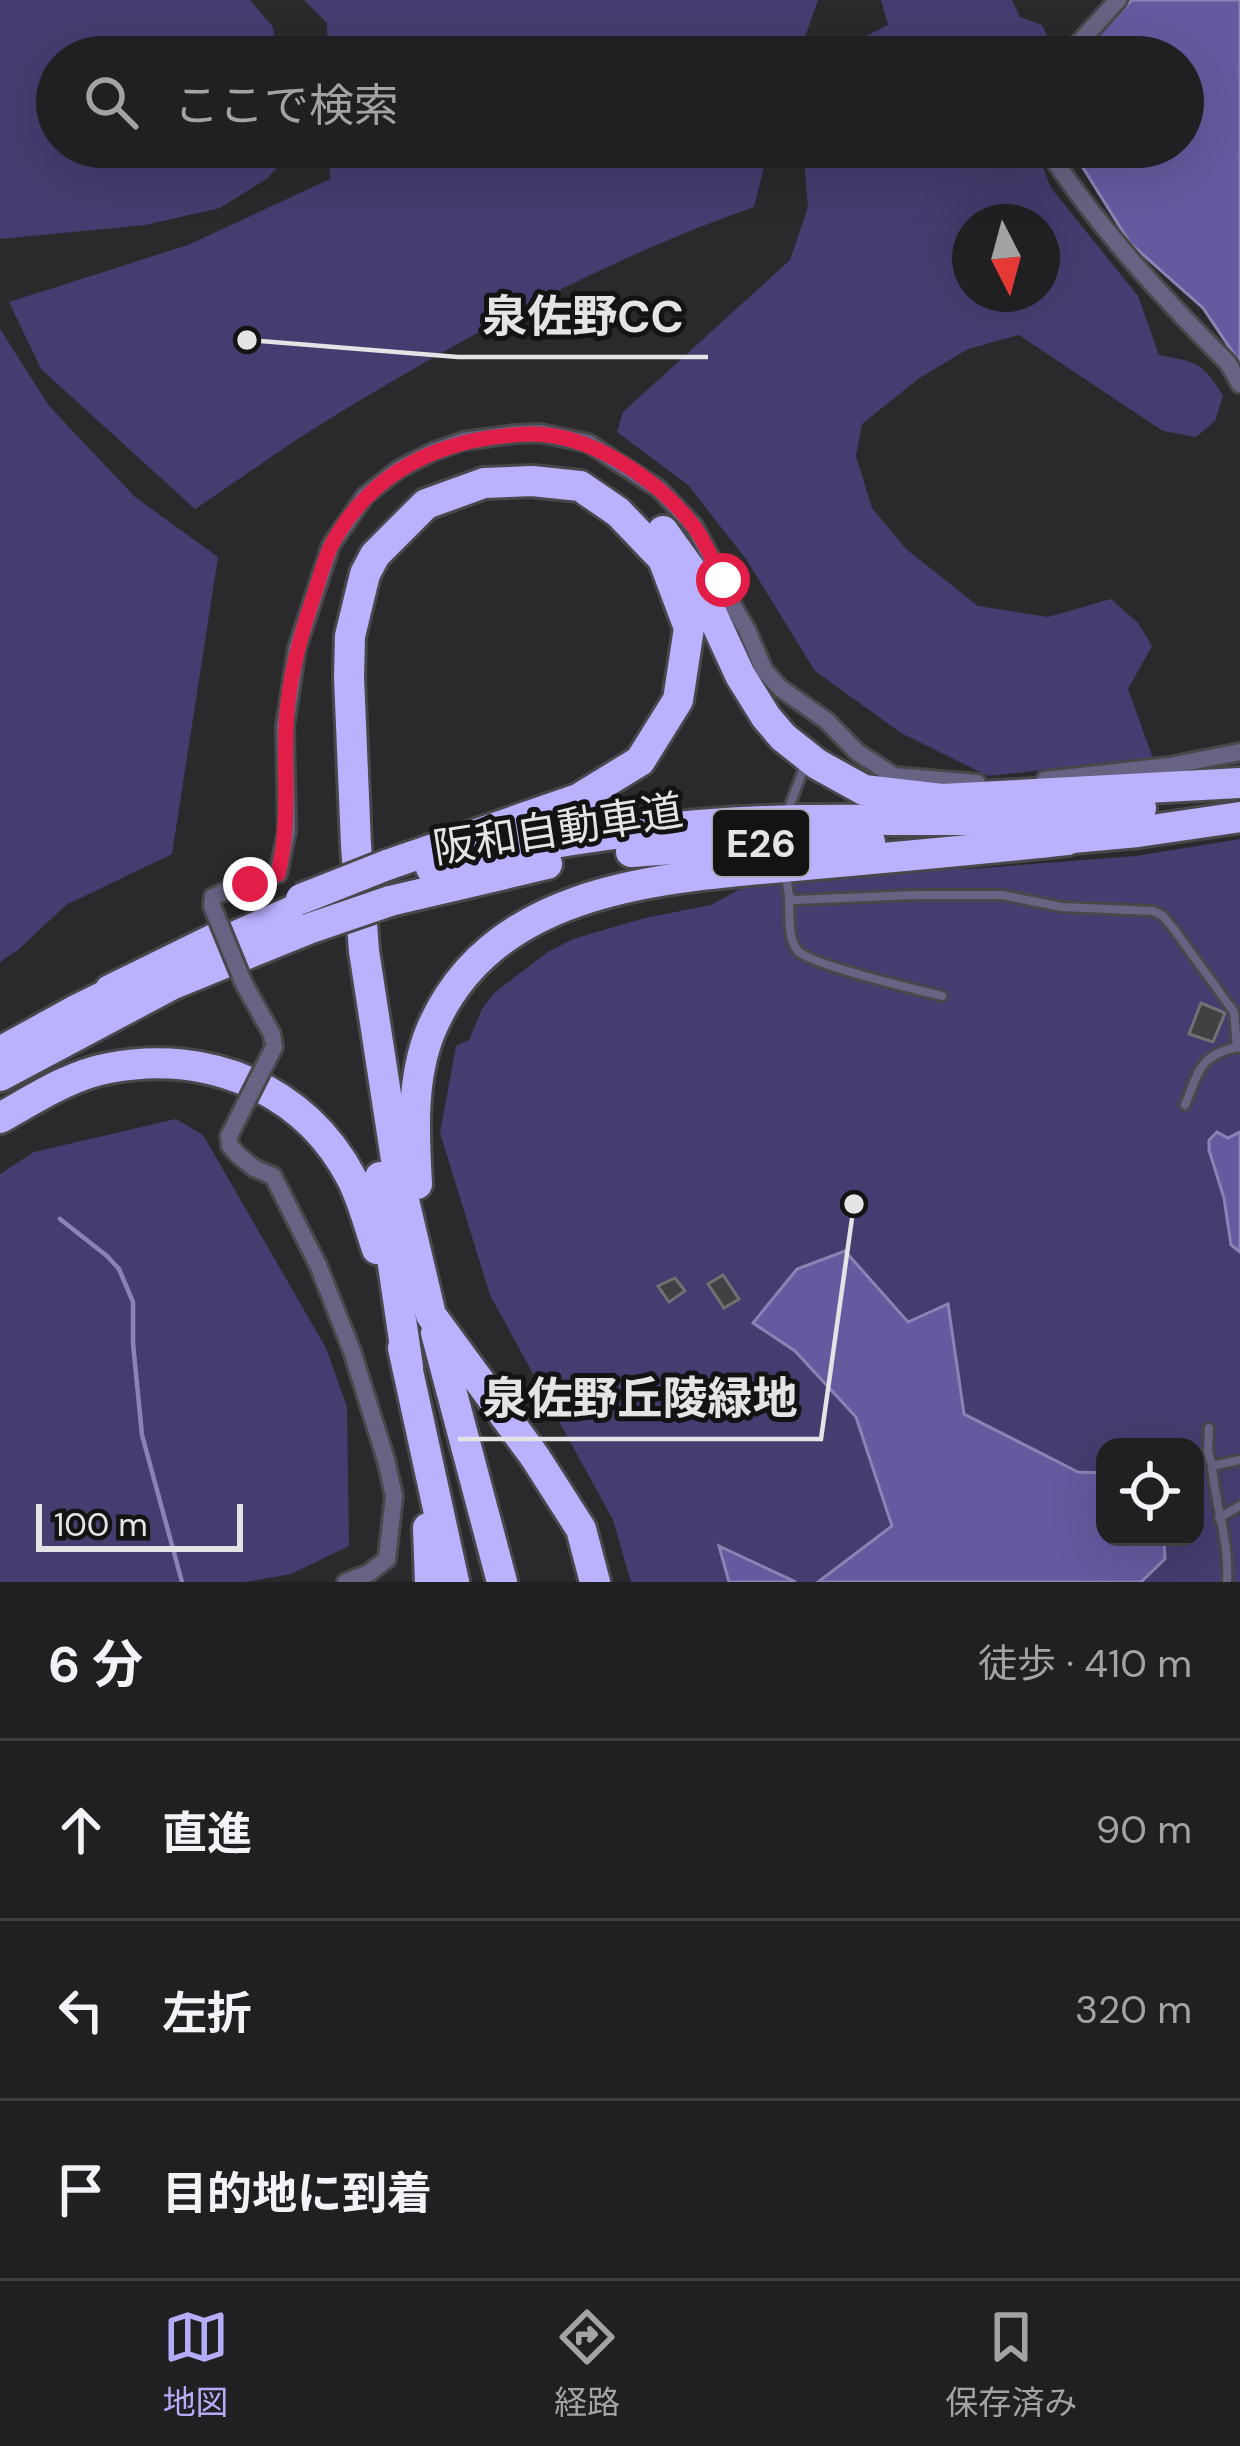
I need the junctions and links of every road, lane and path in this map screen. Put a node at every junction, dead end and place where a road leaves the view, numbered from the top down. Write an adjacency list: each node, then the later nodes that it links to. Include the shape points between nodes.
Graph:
1 (1118, 0): 2 (street)
2 (1085, 36)
3 (1060, 168): 4 (street)
4 (1240, 384)
5 (1240, 752): 31 (street, bridge, via 1012,783 894,776 780,688 694,526 659,489 588,443 540,433 463,441 399,470 365,496 331,545 297,648 278,874 223,892 212,906 274,1047 230,1145 273,1176 318,1265 394,1496 387,1558)
6 (806, 764): 8 (lane)
7 (1240, 788): 9 (highway)
8 (790, 805)
9 (1131, 811): 10 (highway, 阪和自動車道 / E26); 11 (highway, 阪和自動車道 / E26); 12 (highway, 阪和自動車道 / E26, via 1038,820 694,825 529,846); 24 (highway, via 865,790 817,764 766,717 693,573 657,522 591,473 537,462 475,468 400,509 371,532 347,577 333,622 332,702 351,975)
10 (1240, 817)
11 (1067, 840): 12 (highway, 阪和自動車道 / E26, via 770,843); 23 (highway, via 639,885 569,904 510,934 464,976 424,1056 415,1145)
12 (388, 882): 15 (highway, 阪和自動車道 / E26, bridge); 23 (highway, via 578,799 640,760 678,700 689,628 663,560 580,486 496,482 426,504 364,574 350,636 364,951 399,1179)
13 (787, 882): 14 (lane)
14 (789, 896): 16 (lane, via 792,941 802,955); 18 (lane, via 1002,896 1153,911 1234,1012)
15 (304, 911): 17 (highway, 阪和自動車道 / E26, via 172,983); 17 (highway, 阪和自動車道 / E26, via 126,983)
16 (942, 996)
17 (89, 1015): 19 (highway, 阪和自動車道 / E26); 20 (highway, 阪和自動車道 / E26)
18 (1238, 1048): 21 (lane, via 1202,1064)
19 (0, 1052)
20 (0, 1076)
21 (1185, 1106)
22 (0, 1118): 24 (highway, via 106,1068 166,1062 204,1066 273,1094 313,1126 353,1182)
23 (428, 1303): 34 (highway); 35 (highway, via 581,1529)
24 (408, 1367): 26 (highway)
25 (1209, 1428): 28 (lane)
26 (425, 1446): 32 (highway); 33 (highway)
27 (1240, 1460): 28 (lane)
28 (1212, 1466): 30 (lane)
29 (1240, 1506): 30 (lane)
30 (1219, 1518): 36 (lane)
31 (346, 1582)
32 (430, 1582)
33 (454, 1582)
34 (502, 1582)
35 (595, 1582)
36 (1227, 1582)

